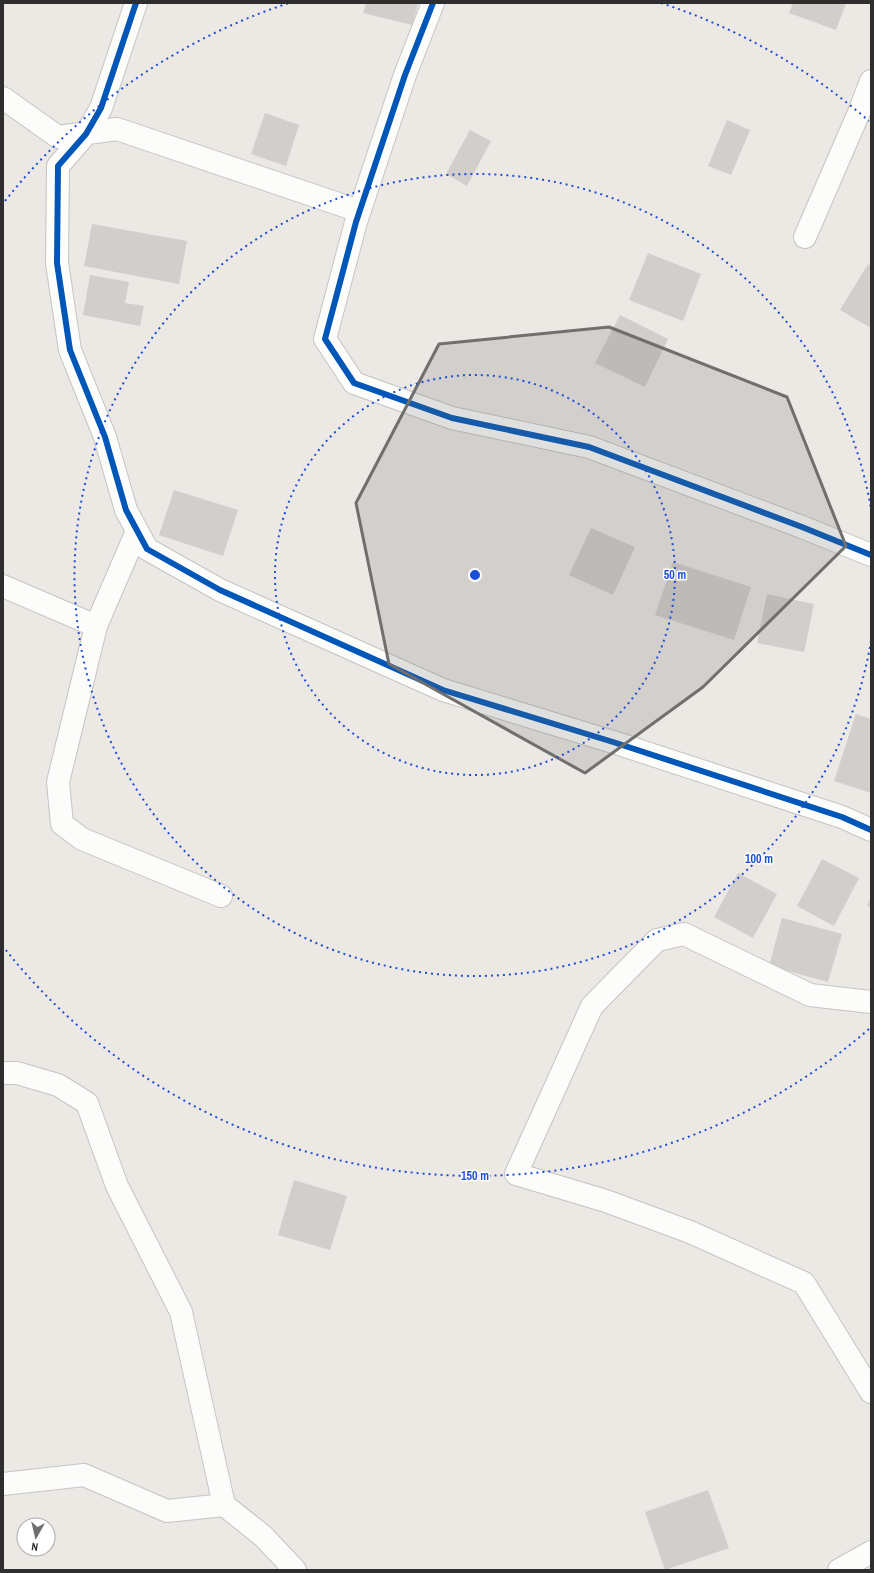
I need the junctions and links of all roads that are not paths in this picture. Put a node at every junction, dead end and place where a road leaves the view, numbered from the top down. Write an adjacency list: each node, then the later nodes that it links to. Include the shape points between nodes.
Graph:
1 (136, 3): 5 (street, via 100,108)
2 (433, 3): 6 (street, via 405,75)
3 (871, 81): 7 (street)
4 (3, 98): 5 (street, via 58,137)
5 (86, 134): 6 (street, via 117,129); 8 (street, via 58,166 57,263 70,350 106,437 126,510)
6 (359, 211): 9 (street, via 325,339 354,384 452,418 589,447)
7 (805, 236)
8 (137, 531): 11 (street); 12 (street, via 147,548 220,590 443,690 842,817)
9 (871, 555)
10 (3, 586): 11 (street)
11 (96, 626): 13 (street, via 58,782 62,824 82,839)
12 (871, 830)
13 (221, 896)
14 (871, 1002): 16 (street, via 810,995 684,934 657,940 592,1006 516,1174 606,1201 690,1232 804,1283)
15 (3, 1073): 18 (street, via 17,1073 58,1085 87,1103 117,1186 181,1312)
16 (871, 1392)
17 (3, 1484): 18 (street, via 84,1475 167,1511)
18 (224, 1505): 20 (street, via 263,1536)
19 (871, 1552): 21 (street)
20 (295, 1570)
21 (839, 1570)

